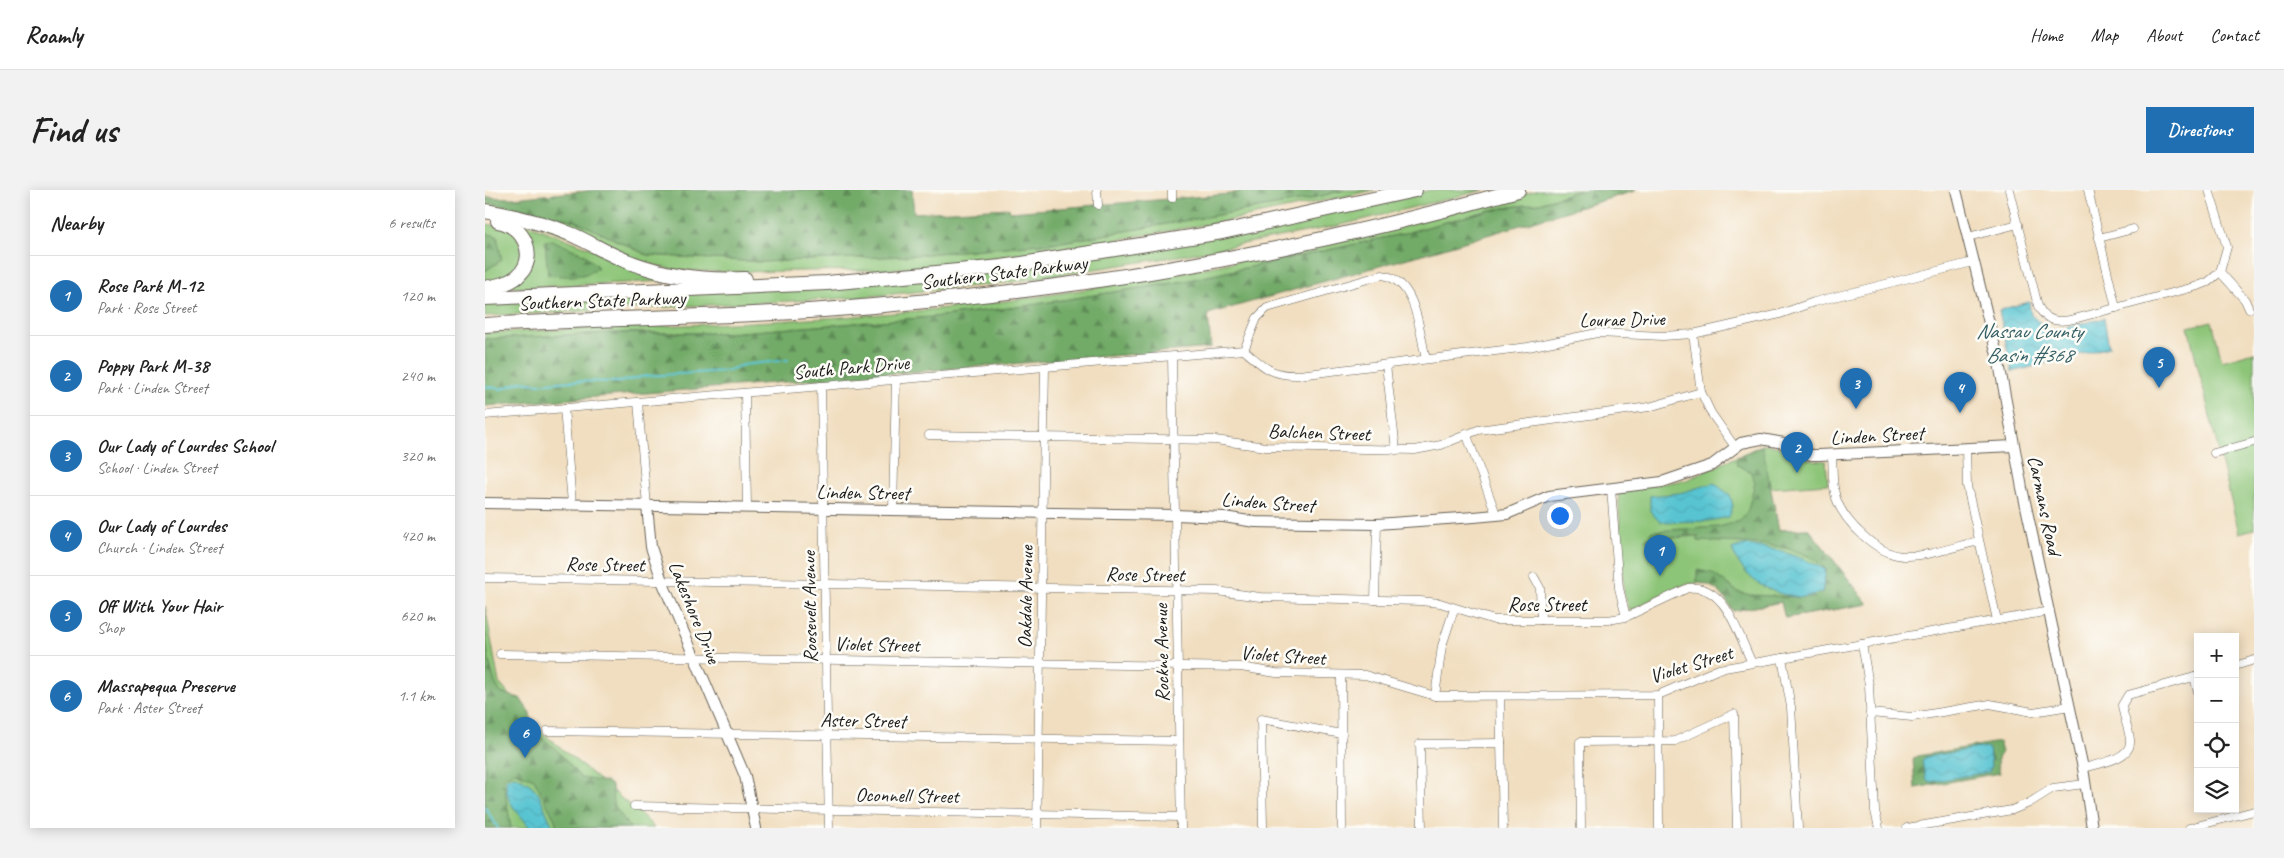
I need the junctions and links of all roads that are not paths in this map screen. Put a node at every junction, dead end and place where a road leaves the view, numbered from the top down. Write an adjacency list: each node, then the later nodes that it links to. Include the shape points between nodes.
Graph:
1 (1097, 190): 8 (street)
2 (1415, 190): 17 (highway, Southern State Parkway, via 1222,232 1063,259)
3 (1518, 190): 22 (highway, Southern State Parkway, via 1290,246 1051,287 853,308)
4 (1956, 190): 13 (street, Carmans Road)
5 (2009, 190): 11 (street)
6 (2088, 190): 14 (street)
7 (2209, 190): 16 (street, via 2227,247)
8 (1098, 205)
9 (485, 211): 17 (highway, via 545,225 631,263 689,277 741,279 812,275)
10 (485, 218): 18 (highway, via 517,228 526,242 527,253 524,267 514,279)
11 (2018, 224): 13 (street); 20 (street, via 2038,306 2048,318 2063,322)
12 (2133, 229): 14 (street)
13 (1967, 237): 15 (street, Carmans Road)
14 (2099, 238): 20 (street)
15 (1973, 262): 23 (street, Lourae Drive, via 1814,302 1781,314); 41 (street, Carmans Road, via 1999,363)
16 (2221, 272): 20 (street, via 2198,286); 21 (street)
17 (890, 278): 19 (highway, Southern State Parkway, via 700,290)
18 (485, 288)
19 (485, 298)
20 (2116, 308)
21 (2249, 309)
22 (485, 325)
23 (1693, 334): 26 (street, Lourae Drive, via 1663,336 1597,332 1528,347); 32 (street)
24 (1244, 350): 25 (street, South Park Drive); 26 (street, via 1257,318 1267,308 1383,276 1397,279 1407,290); 27 (street, Lourae Drive, via 1267,370 1284,376)
25 (1172, 357): 28 (street, South Park Drive); 39 (street, Rockne Avenue)
26 (1426, 359): 27 (street, Lourae Drive)
27 (1386, 364): 44 (street)
28 (1045, 368): 29 (street, South Park Drive); 38 (street, Oakdale Avenue)
29 (896, 380): 30 (street, South Park Drive); 53 (street)
30 (821, 386): 31 (street, South Park Drive); 52 (street, Roosevelt Avenue)
31 (745, 392): 33 (street, South Park Drive); 51 (street)
32 (1701, 392): 36 (street, Balchen Street, via 1649,408); 42 (street, via 1711,413)
33 (638, 402): 34 (street, South Park Drive); 50 (street, Lakeshore Drive)
34 (563, 408): 35 (street, South Park Drive); 49 (street)
35 (485, 415)
36 (1466, 433): 44 (street, Balchen Street, via 1431,448); 55 (street)
37 (929, 435): 38 (street, Balchen Street)
38 (1044, 438): 39 (street, Balchen Street); 54 (street, Oakdale Avenue)
39 (1174, 440): 44 (street, Balchen Street, via 1215,440 1266,447); 56 (street, Rockne Avenue)
40 (2254, 442): 45 (street)
41 (2014, 446): 43 (street, Linden Street); 67 (street, Carmans Road)
42 (1735, 447): 46 (street, Linden Street, via 1761,439 1784,443 1811,455); 47 (street, Linden Street, via 1700,470 1662,482)
43 (1966, 449): 46 (street, Linden Street); 58 (street, via 1967,486)
44 (1396, 450)
45 (2214, 453)
46 (1832, 455): 58 (street, via 1834,487 1839,503 1866,538 1882,550 1894,555 1914,556)
47 (1611, 489): 55 (street, Linden Street, via 1549,496 1518,510); 68 (street, via 1619,588)
48 (485, 503): 49 (street, Linden Street)
49 (572, 504): 50 (street, Linden Street)
50 (647, 506): 51 (street, Linden Street); 61 (street, Lakeshore Drive, via 651,547)
51 (747, 508): 52 (street, Linden Street)
52 (823, 509): 53 (street, Linden Street); 62 (street, Roosevelt Avenue)
53 (893, 510): 54 (street, Linden Street)
54 (1042, 513): 56 (street, Linden Street); 63 (street, Oakdale Avenue)
55 (1496, 514): 57 (street, Linden Street)
56 (1175, 515): 57 (street, Linden Street, via 1223,516 1255,522); 64 (street, Rockne Avenue)
57 (1377, 524): 65 (street)
58 (1979, 541): 70 (street)
59 (1534, 577): 69 (street, via 1540,588)
60 (485, 578): 61 (street, Rose Street)
61 (662, 581): 62 (street, Rose Street); 73 (street, Lakeshore Drive)
62 (825, 584): 63 (street, Rose Street); 75 (street, Roosevelt Avenue)
63 (1041, 588): 64 (street, Rose Street); 78 (street, Oakdale Avenue)
64 (1176, 591): 65 (street, Rose Street); 80 (street, Rockne Avenue)
65 (1375, 600): 66 (street, Rose Street, via 1440,603)
66 (1454, 609): 69 (street, Rose Street, via 1493,620); 84 (street, via 1442,646)
67 (2050, 611): 70 (street, Violet Street); 86 (street, Carmans Road)
68 (1626, 617): 69 (street, Rose Street); 77 (street, Rose Street, via 1688,588 1706,589 1723,603)
69 (1541, 620)
70 (1997, 620): 71 (street, Violet Street)
71 (1862, 644): 74 (street, Violet Street); 87 (street)
72 (500, 654): 73 (street, Violet Street)
73 (695, 657): 75 (street, Violet Street); 89 (street, Lakeshore Drive)
74 (1783, 658): 77 (street, Violet Street); 115 (street, via 1791,707)
75 (826, 660): 78 (street, Violet Street); 91 (street, Roosevelt Avenue)
76 (2254, 660): 79 (street)
77 (1752, 663): 83 (street, Violet Street, via 1719,669)
78 (1040, 664): 80 (street, Violet Street); 92 (street, Oakdale Avenue)
79 (2239, 665)
80 (1178, 666): 81 (street, Violet Street); 93 (street, Rockne Avenue)
81 (1341, 675): 84 (street, Violet Street, via 1365,675); 90 (street)
82 (2194, 677): 96 (street, via 2128,694 2122,705 2129,748 2114,759)
83 (1658, 695): 85 (street, Violet Street); 94 (street)
84 (1435, 696): 85 (street, Violet Street)
85 (1500, 696): 95 (street)
86 (2070, 706): 87 (street, via 2033,712 1990,704 1913,717); 96 (street, Carmans Road)
87 (1870, 713): 116 (street, via 1875,811)
88 (547, 730): 89 (street, Aster Street)
89 (726, 734): 91 (street, Aster Street); 99 (street, Lakeshore Drive, via 745,776)
90 (1341, 734): 108 (street, via 1261,719); 109 (street)
91 (827, 735): 92 (street, Aster Street); 100 (street, Roosevelt Avenue)
92 (1038, 739): 93 (street, Aster Street); 102 (street, Oakdale Avenue)
93 (1179, 741): 103 (street, Rockne Avenue)
94 (1658, 741): 112 (street, via 1580,742); 113 (street); 114 (street, via 1675,741 1733,714)
95 (1501, 743): 110 (street, via 1420,744); 111 (street)
96 (2083, 768): 97 (street, Carmans Road)
97 (2085, 784): 117 (street, via 2053,788 2012,810); 118 (street, Carmans Road)
98 (634, 806): 99 (street, Oconnell Street)
99 (752, 809): 100 (street, Oconnell Street); 104 (street, Lakeshore Drive)
100 (828, 810): 102 (street, Oconnell Street); 105 (street, Roosevelt Avenue)
101 (2254, 811): 119 (street)
102 (1037, 814): 103 (street, Oconnell Street); 106 (street, Oakdale Avenue)
103 (1180, 816): 107 (street, Rockne Avenue)
104 (756, 828)
105 (829, 828)
106 (1037, 828)
107 (1181, 828)
108 (1263, 828)
109 (1342, 828)
110 (1422, 828)
111 (1503, 828)
112 (1581, 828)
113 (1659, 828)
114 (1737, 828)
115 (1797, 828)
116 (1879, 828)
117 (1907, 828)
118 (2092, 828)
119 (2189, 828)

